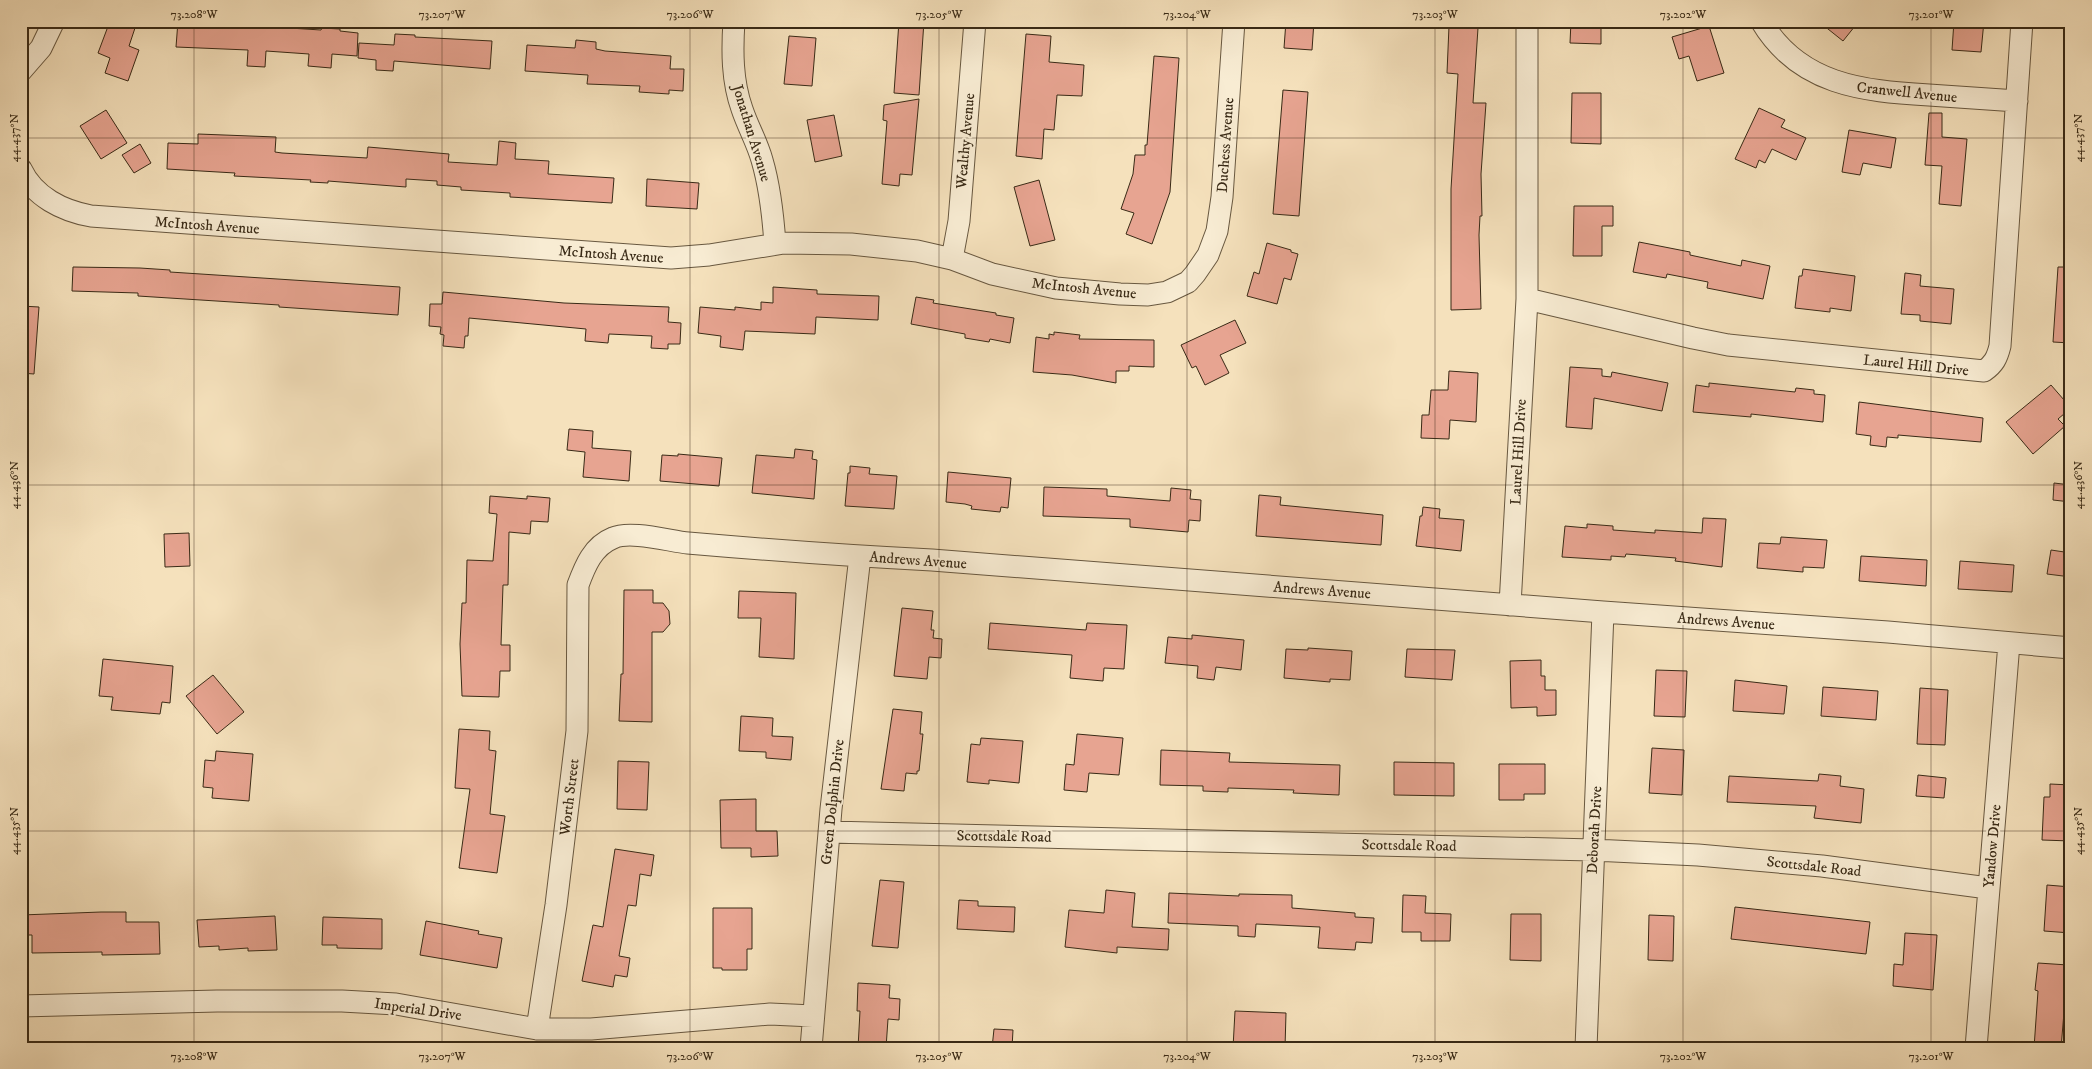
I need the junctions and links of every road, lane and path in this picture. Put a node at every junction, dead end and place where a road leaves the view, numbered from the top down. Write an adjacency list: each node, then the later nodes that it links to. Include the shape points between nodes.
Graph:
1 (54, 21): 8 (street, via 41,48)
2 (734, 21): 11 (street, Jonathan Avenue, via 737,92 768,179)
3 (975, 21): 12 (street, Wealthy Avenue, via 959,221)
4 (1234, 21): 13 (street, Duchess Avenue, via 1219,217)
5 (1527, 21): 14 (street, Laurel Hill Drive)
6 (1761, 21): 9 (street, Cranwell Avenue, via 1793,59 1836,82 1887,93)
7 (2022, 21): 9 (street, Laurel Hill Drive)
8 (21, 71)
9 (2017, 101): 14 (street, Laurel Hill Drive, via 2000,346 1992,366 1984,371 1728,345)
10 (21, 169): 11 (street, McIntosh Avenue, via 30,184 50,202 77,214 91,216 671,258)
11 (775, 244): 12 (street, McIntosh Avenue, via 826,243 891,248)
12 (952, 259): 13 (street, McIntosh Avenue, via 1030,284 1148,295 1167,292 1188,282)
13 (1202, 265)
14 (1526, 299): 17 (street, Laurel Hill Drive)
15 (860, 556): 16 (street, Andrews Avenue, via 632,536 614,537 598,548); 17 (street, Andrews Avenue); 21 (street, Green Dolphin Drive)
16 (586, 564): 26 (street, Worth Street, via 578,585 577,732)
17 (1510, 605): 18 (street, Andrews Avenue)
18 (1603, 612): 19 (street, Andrews Avenue); 22 (street, Deborah Drive)
19 (2009, 644): 20 (street, Andrews Avenue); 23 (street, Yandow Drive)
20 (2071, 648)
21 (829, 832): 22 (street, Scottsdale Road); 25 (street, Green Dolphin Drive)
22 (1593, 850): 23 (street, Scottsdale Road, via 1822,866); 28 (street, Deborah Drive)
23 (1988, 888): 29 (street, Yandow Drive)
24 (21, 1006): 26 (street, Imperial Drive, via 351,1001 396,1004)
25 (813, 1016): 26 (street, Imperial Drive, via 770,1014 591,1029); 27 (street, Green Dolphin Drive)
26 (538, 1029)
27 (810, 1048)
28 (1586, 1048)
29 (1976, 1048)

